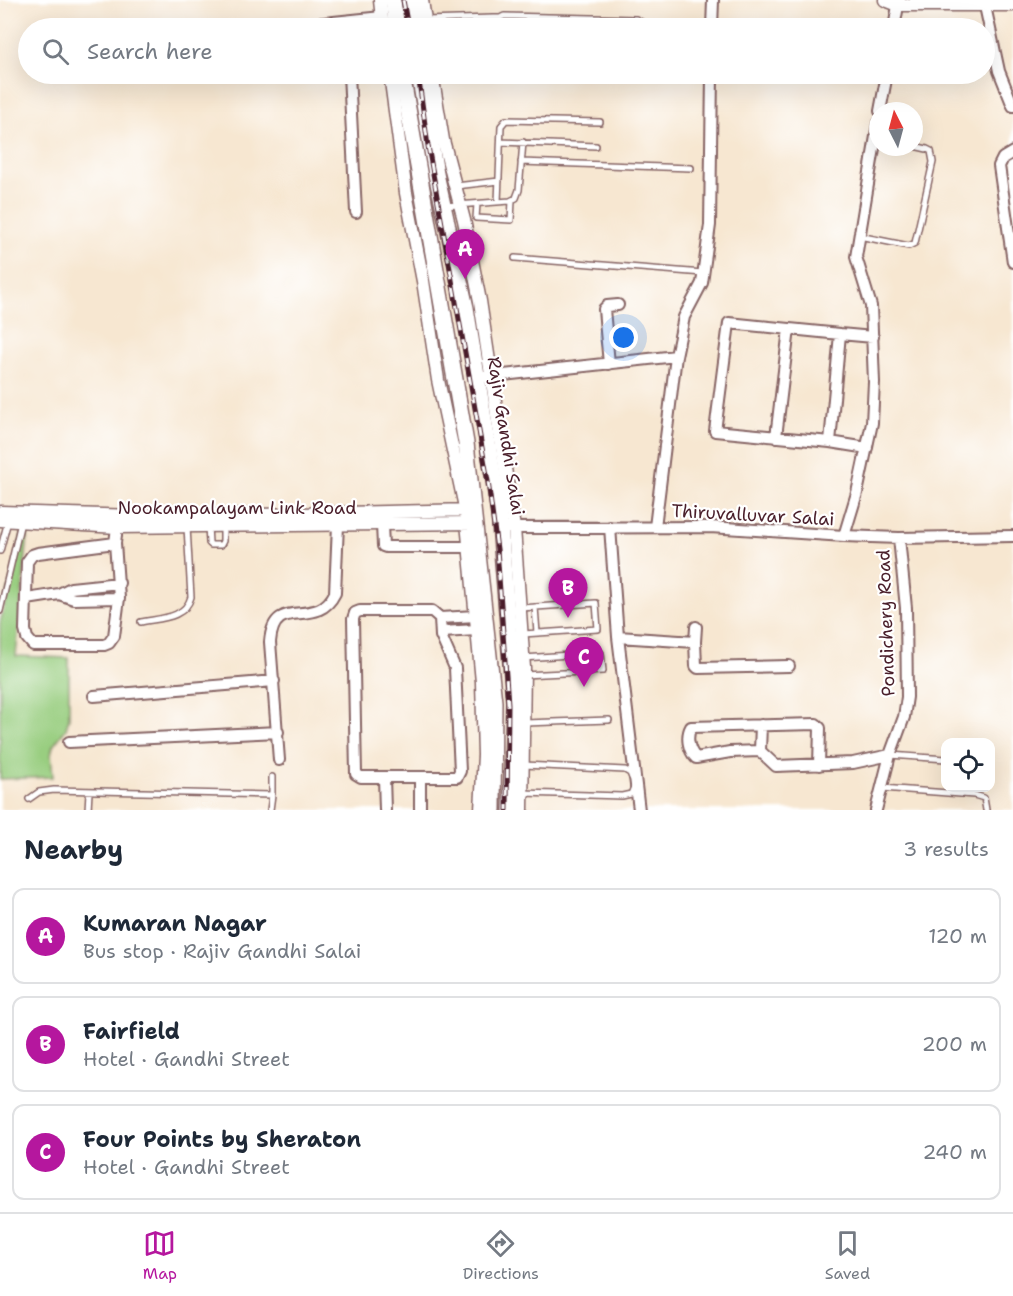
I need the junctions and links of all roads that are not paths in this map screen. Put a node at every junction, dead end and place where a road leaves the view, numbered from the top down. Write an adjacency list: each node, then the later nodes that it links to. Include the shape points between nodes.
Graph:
1 (380, 0): 10 (street)
2 (393, 0): 11 (main road)
3 (410, 0): 12 (main road)
4 (422, 0): 13 (street)
5 (713, 0): 18 (street)
6 (885, 0): 7 (street)
7 (899, 3): 9 (street); 19 (street)
8 (1013, 5): 9 (street)
9 (985, 6): 20 (street)
10 (382, 18)
11 (396, 18)
12 (418, 18)
13 (421, 18)
14 (494, 18): 15 (lane)
15 (500, 18)
16 (500, 18): 17 (lane)
17 (592, 18)
18 (712, 18)
19 (896, 18)
20 (988, 18)
21 (995, 52): 30 (street)
22 (350, 84): 49 (street)
23 (391, 84): 65 (street, via 438,380)
24 (404, 84): 33 (main road)
25 (421, 84): 32 (main road, Rajiv Gandhi Salai)
26 (434, 84): 43 (street)
27 (712, 84): 53 (street, via 710,225)
28 (885, 84): 29 (street)
29 (882, 102)
30 (1013, 106)
31 (600, 122): 34 (lane, via 506,120 501,126)
32 (428, 128): 33 (main road); 48 (main road, Rajiv Gandhi Salai)
33 (412, 131): 65 (main road, via 466,443)
34 (501, 142): 35 (lane); 42 (lane)
35 (523, 142): 36 (lane); 40 (lane)
36 (596, 146)
37 (923, 149): 50 (lane, via 930,151 933,162 915,243 909,246)
38 (1013, 152): 52 (street, via 999,166)
39 (874, 156): 50 (street)
40 (521, 162): 41 (lane); 44 (lane, via 518,195)
41 (691, 168)
42 (498, 181): 43 (lane); 45 (lane)
43 (455, 186): 47 (street)
44 (512, 201): 45 (lane); 46 (lane, via 511,220 476,218)
45 (498, 202): 46 (lane)
46 (477, 204): 47 (lane)
47 (459, 205): 48 (lane); 60 (street, via 480,301)
48 (443, 206): 60 (main road, Rajiv Gandhi Salai)
49 (356, 212)
50 (859, 236): 57 (street, via 856,256 871,306)
51 (515, 258): 53 (lane)
52 (1013, 262)
53 (703, 273): 58 (street, via 700,288 684,316)
54 (618, 305): 59 (street, via 604,309)
55 (789, 329): 56 (street); 61 (street); 61 (street, via 729,323 715,431)
56 (840, 334): 57 (street); 62 (street)
57 (873, 337): 63 (street, via 872,423)
58 (676, 356): 59 (street); 74 (street)
59 (609, 363): 60 (street)
60 (484, 378): 75 (main road, Rajiv Gandhi Salai)
61 (776, 437): 62 (street)
62 (830, 442): 63 (street)
63 (867, 448): 76 (street)
64 (4, 516): 66 (street, Nookampalayam Link Road); 81 (lane)
65 (471, 517): 66 (street, Nookampalayam Link Road); 68 (street, Nookampalayam Link Road); 80 (street); 128 (main road, via 494,702)
66 (22, 518): 71 (street, Nookampalayam Link Road); 88 (lane)
67 (338, 525): 68 (street, Nookampalayam Link Road); 70 (street, Nookampalayam Link Road); 102 (street, via 335,593 325,608 275,620 270,642)
68 (382, 525): 80 (street, via 382,543 386,547)
69 (208, 526): 70 (street, Nookampalayam Link Road); 70 (lane, via 209,543 221,545); 72 (street, Nookampalayam Link Road)
70 (223, 526)
71 (117, 527): 72 (street, Nookampalayam Link Road); 79 (street)
72 (187, 527): 91 (lane, via 189,606 174,615)
73 (610, 527): 74 (street, Thiruvalluvar Salai); 75 (street, Thiruvalluvar Salai); 97 (street)
74 (655, 527): 76 (street, Thiruvalluvar Salai)
75 (507, 528): 87 (street); 129 (main road, Rajiv Gandhi Salai, via 514,701)
76 (844, 536): 78 (street, Thiruvalluvar Salai)
77 (1009, 536): 78 (street, Thiruvalluvar Salai)
78 (899, 538): 110 (street, Pondichery Road, via 906,608 907,698)
79 (115, 543): 82 (street); 84 (street, via 32,555 27,562)
80 (469, 547): 89 (street)
81 (0, 551)
82 (119, 583): 83 (street, via 71,588); 85 (street)
83 (59, 594): 84 (street); 85 (street, via 74,599)
84 (27, 598): 85 (street, via 25,630 33,645 109,643 114,636)
85 (119, 598)
86 (536, 607): 87 (lane); 95 (lane); 95 (lane, via 596,603 598,629)
87 (519, 608): 96 (street)
88 (0, 611)
89 (476, 616): 90 (street); 93 (street)
90 (440, 618): 94 (street); 116 (street, via 432,612 360,611 353,619 356,774)
91 (141, 622)
92 (696, 627): 98 (street)
93 (477, 630): 94 (street); 127 (street, via 484,755)
94 (442, 632): 117 (street, via 455,668 460,771 457,777)
95 (537, 633): 96 (lane)
96 (521, 634): 99 (street)
97 (618, 637): 98 (street); 131 (street)
98 (695, 642): 100 (street, via 698,668)
99 (523, 658): 101 (street); 101 (lane, via 601,653 603,671)
100 (789, 666)
101 (524, 675): 105 (street)
102 (274, 681): 103 (street); 107 (street)
103 (93, 696)
104 (609, 720): 105 (lane)
105 (525, 723): 113 (street)
106 (761, 725): 109 (street); 109 (street, via 691,727 688,732 691,753 696,758); 114 (street, via 816,724 820,728)
107 (278, 732): 108 (street); 112 (street)
108 (69, 742)
109 (760, 752): 114 (street, via 776,766)
110 (890, 755): 111 (lane); 114 (street); 118 (street, Pondichery Road)
111 (941, 759)
112 (279, 760)
113 (524, 765): 120 (street); 120 (lane, via 625,770 630,773 634,787 631,794 621,796)
114 (819, 765)
115 (272, 777): 121 (lane)
116 (384, 777): 117 (street); 125 (street)
117 (420, 777): 126 (street)
118 (882, 788): 132 (street, Pondichery Road); 133 (lane, via 974,795 984,798)
119 (89, 792): 121 (lane); 122 (lane, via 45,791); 123 (lane)
120 (523, 794): 130 (street)
121 (272, 795): 124 (lane)
122 (29, 799)
123 (88, 810)
124 (270, 810)
125 (385, 810)
126 (420, 810)
127 (481, 810)
128 (493, 810)
129 (511, 810)
130 (522, 810)
131 (639, 810)
132 (876, 810)
133 (986, 810)

